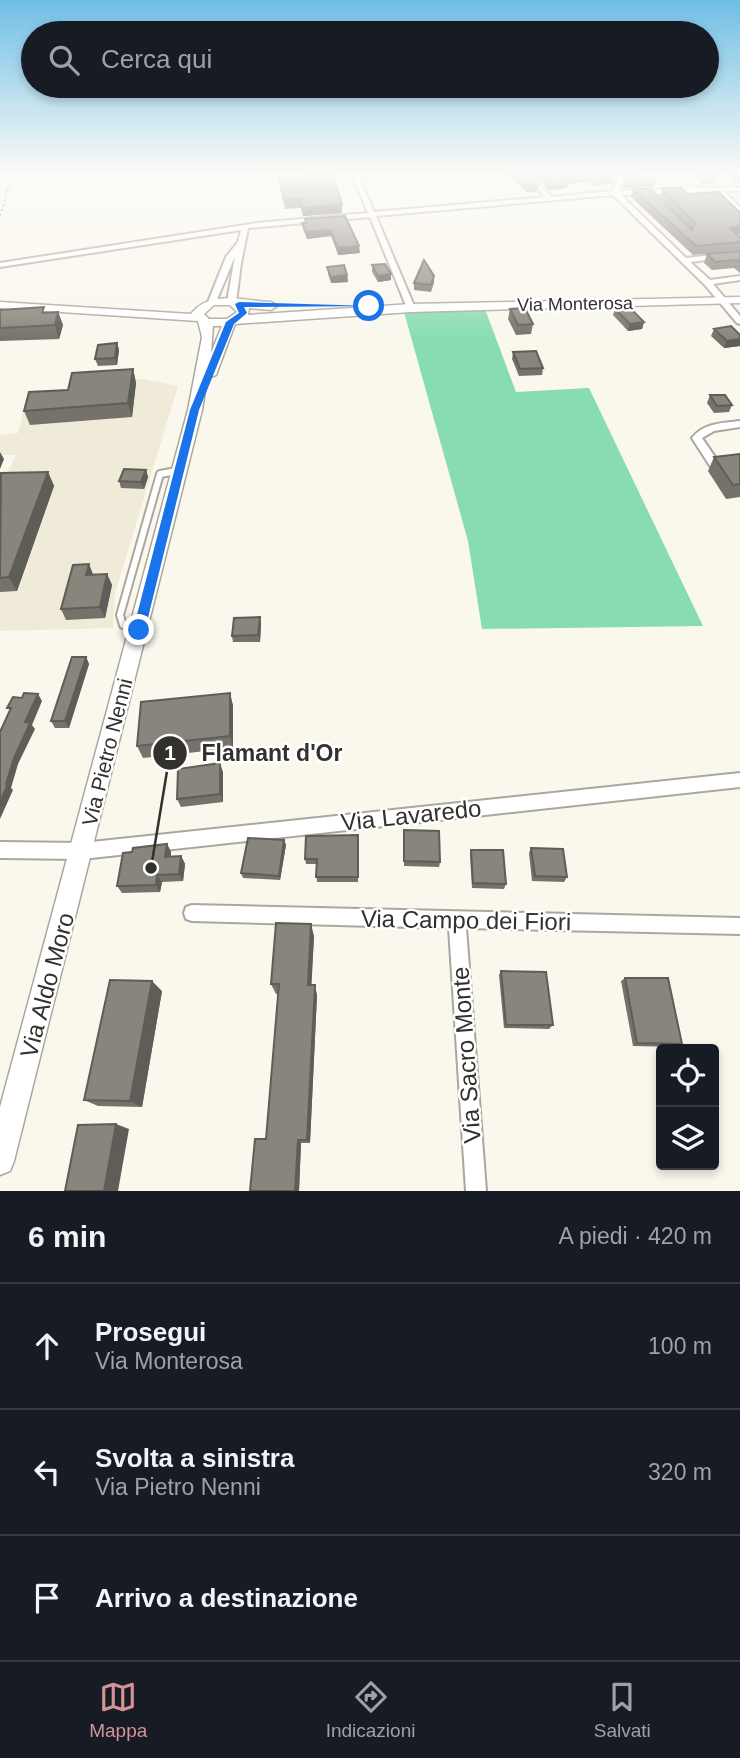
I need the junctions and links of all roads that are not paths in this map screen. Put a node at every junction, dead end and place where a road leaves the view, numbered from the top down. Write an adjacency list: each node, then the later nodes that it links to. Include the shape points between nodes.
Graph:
1 (245, 229): 5 (street, Via Pietro Nenni)
2 (241, 230): 8 (street)
3 (378, 230): 15 (street)
4 (653, 230): 7 (street)
5 (239, 244): 13 (street, Via Pietro Nenni); 16 (street, Via Pietro Nenni)
6 (740, 254): 7 (street)
7 (685, 260): 10 (street)
8 (0, 265)
9 (740, 278): 10 (street)
10 (708, 283): 12 (street)
11 (740, 300): 12 (main road, Via Monterosa)
12 (722, 301): 15 (main road, Via Monterosa); 18 (street)
13 (235, 303): 15 (main road, Via Monterosa); 16 (main road, Via Monterosa); 17 (main road, Via Pietro Nenni, via 243,313)
14 (4, 305): 16 (main road)
15 (411, 308): 17 (main road, Via Monterosa)
16 (205, 312): 17 (main road, Via Monterosa); 19 (main road, Via Pietro Nenni, via 208,337)
17 (234, 321): 19 (main road, Via Pietro Nenni)
18 (740, 321)
19 (194, 410): 24 (main road, Via Pietro Nenni)
20 (740, 424): 21 (street, via 715,427 698,438 714,464)
21 (740, 462)
22 (740, 780): 24 (street, Via Lavaredo)
23 (0, 850): 24 (street, Via Lavaredo)
24 (82, 850): 28 (main road, Via Aldo Moro)
25 (192, 913): 26 (street, Via Campo dei Fiori)
26 (457, 920): 27 (street, Via Campo dei Fiori); 29 (street, Via Sacro Monte)
27 (740, 926)
28 (0, 1161)
29 (476, 1191)

